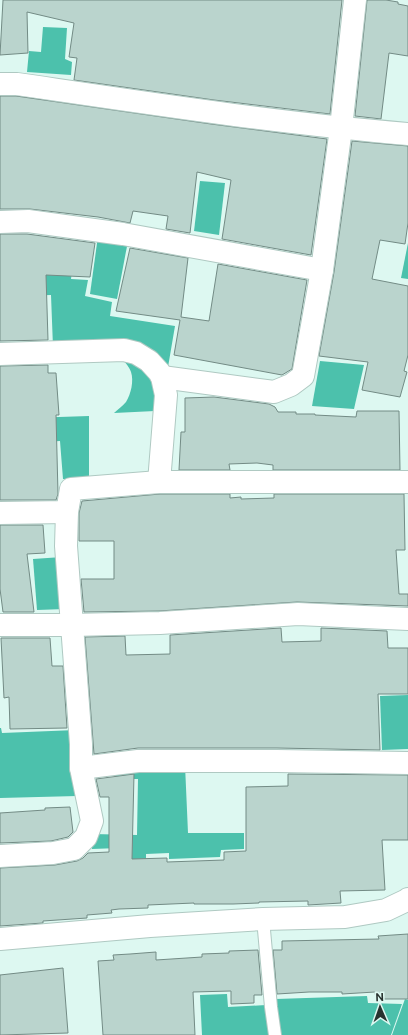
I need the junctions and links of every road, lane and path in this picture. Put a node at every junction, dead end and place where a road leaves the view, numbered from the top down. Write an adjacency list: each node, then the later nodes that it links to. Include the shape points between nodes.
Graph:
1 (355, 0): 3 (street)
2 (0, 84): 3 (street, via 17,84)
3 (342, 128): 4 (street); 6 (street)
4 (408, 134)
5 (0, 222): 6 (street, via 28,221 122,234)
6 (322, 270): 8 (street, via 303,376 291,385 274,392)
7 (0, 354): 8 (street, via 124,350 136,353 149,361)
8 (162, 377): 9 (street, via 166,395)
9 (159, 482): 10 (street); 11 (street, via 71,489)
10 (408, 482)
11 (67, 512): 12 (street); 15 (street, via 66,546)
12 (0, 513)
13 (408, 619): 15 (street, via 298,614 160,623)
14 (0, 625): 15 (street)
15 (71, 625): 17 (street)
16 (408, 763): 17 (street, via 277,760 138,761)
17 (81, 768): 18 (street, via 92,821 86,837 74,849)
18 (0, 856)
19 (408, 899): 20 (street, via 386,910 345,917)
20 (263, 919): 21 (street); 22 (lane)
21 (0, 939)
22 (275, 1035)

